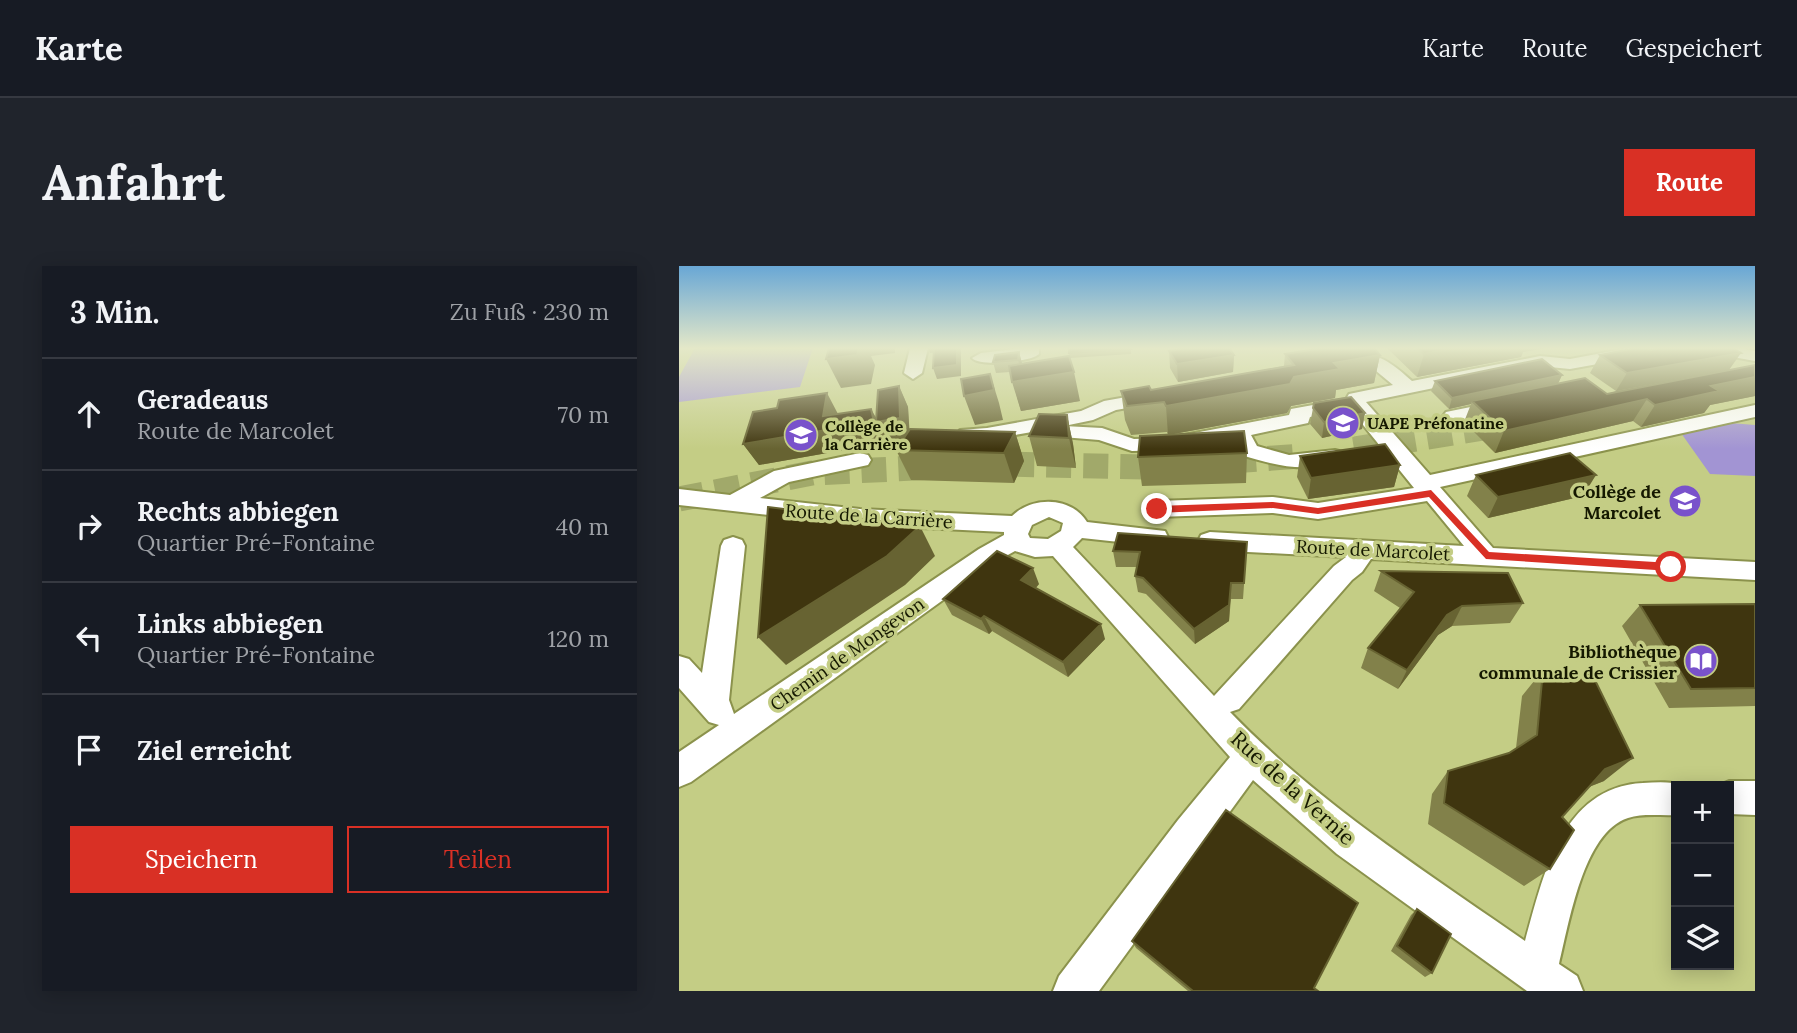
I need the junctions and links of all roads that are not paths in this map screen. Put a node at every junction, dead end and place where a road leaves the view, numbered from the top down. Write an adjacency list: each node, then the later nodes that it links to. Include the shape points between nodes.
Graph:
1 (1401, 382): 3 (street)
2 (1433, 382): 3 (street)
3 (1407, 387): 6 (street, via 1362,394)
4 (1177, 394): 9 (street)
5 (1528, 401): 8 (street)
6 (1356, 403): 10 (street, via 1298,413 1301,419); 12 (street)
7 (1755, 411): 14 (street)
8 (1453, 416)
9 (1011, 430): 10 (street, via 1103,434 1132,445 1180,443); 11 (street)
10 (1239, 432): 12 (street, via 1249,450 1288,462)
11 (947, 434)
12 (1374, 451): 14 (street)
13 (860, 460): 16 (street, via 782,476)
14 (1427, 489): 17 (street, via 1318,511 1273,505); 22 (street)
15 (679, 497): 16 (street, Route de la Carrière)
16 (732, 504): 18 (street, Route de la Carrière)
17 (1157, 509)
18 (1018, 532): 19 (street, via 1029,548 1049,549); 19 (street, via 1031,514 1049,509 1072,516); 27 (street, Chemin de Mongevon)
19 (1067, 537): 21 (street, Route de Marcolet); 28 (street, Rue de la Vernie, via 1074,566)
20 (733, 546): 26 (street)
21 (1360, 549): 22 (street, Route de Marcolet); 25 (street, via 1354,567 1343,573)
22 (1486, 556): 23 (street, Route de Marcolet)
23 (1755, 572)
24 (679, 668): 26 (street)
25 (1228, 700)
26 (713, 704): 27 (street)
27 (737, 730): 29 (street, Chemin de Mongevon)
28 (1251, 757): 33 (street, Rue de la Vernie, via 1350,841); 34 (street)
29 (679, 771)
30 (1734, 798): 31 (street)
31 (1755, 798)
32 (1671, 799): 33 (street, via 1616,804 1575,846 1566,862)
33 (1549, 982)
34 (1074, 991)

